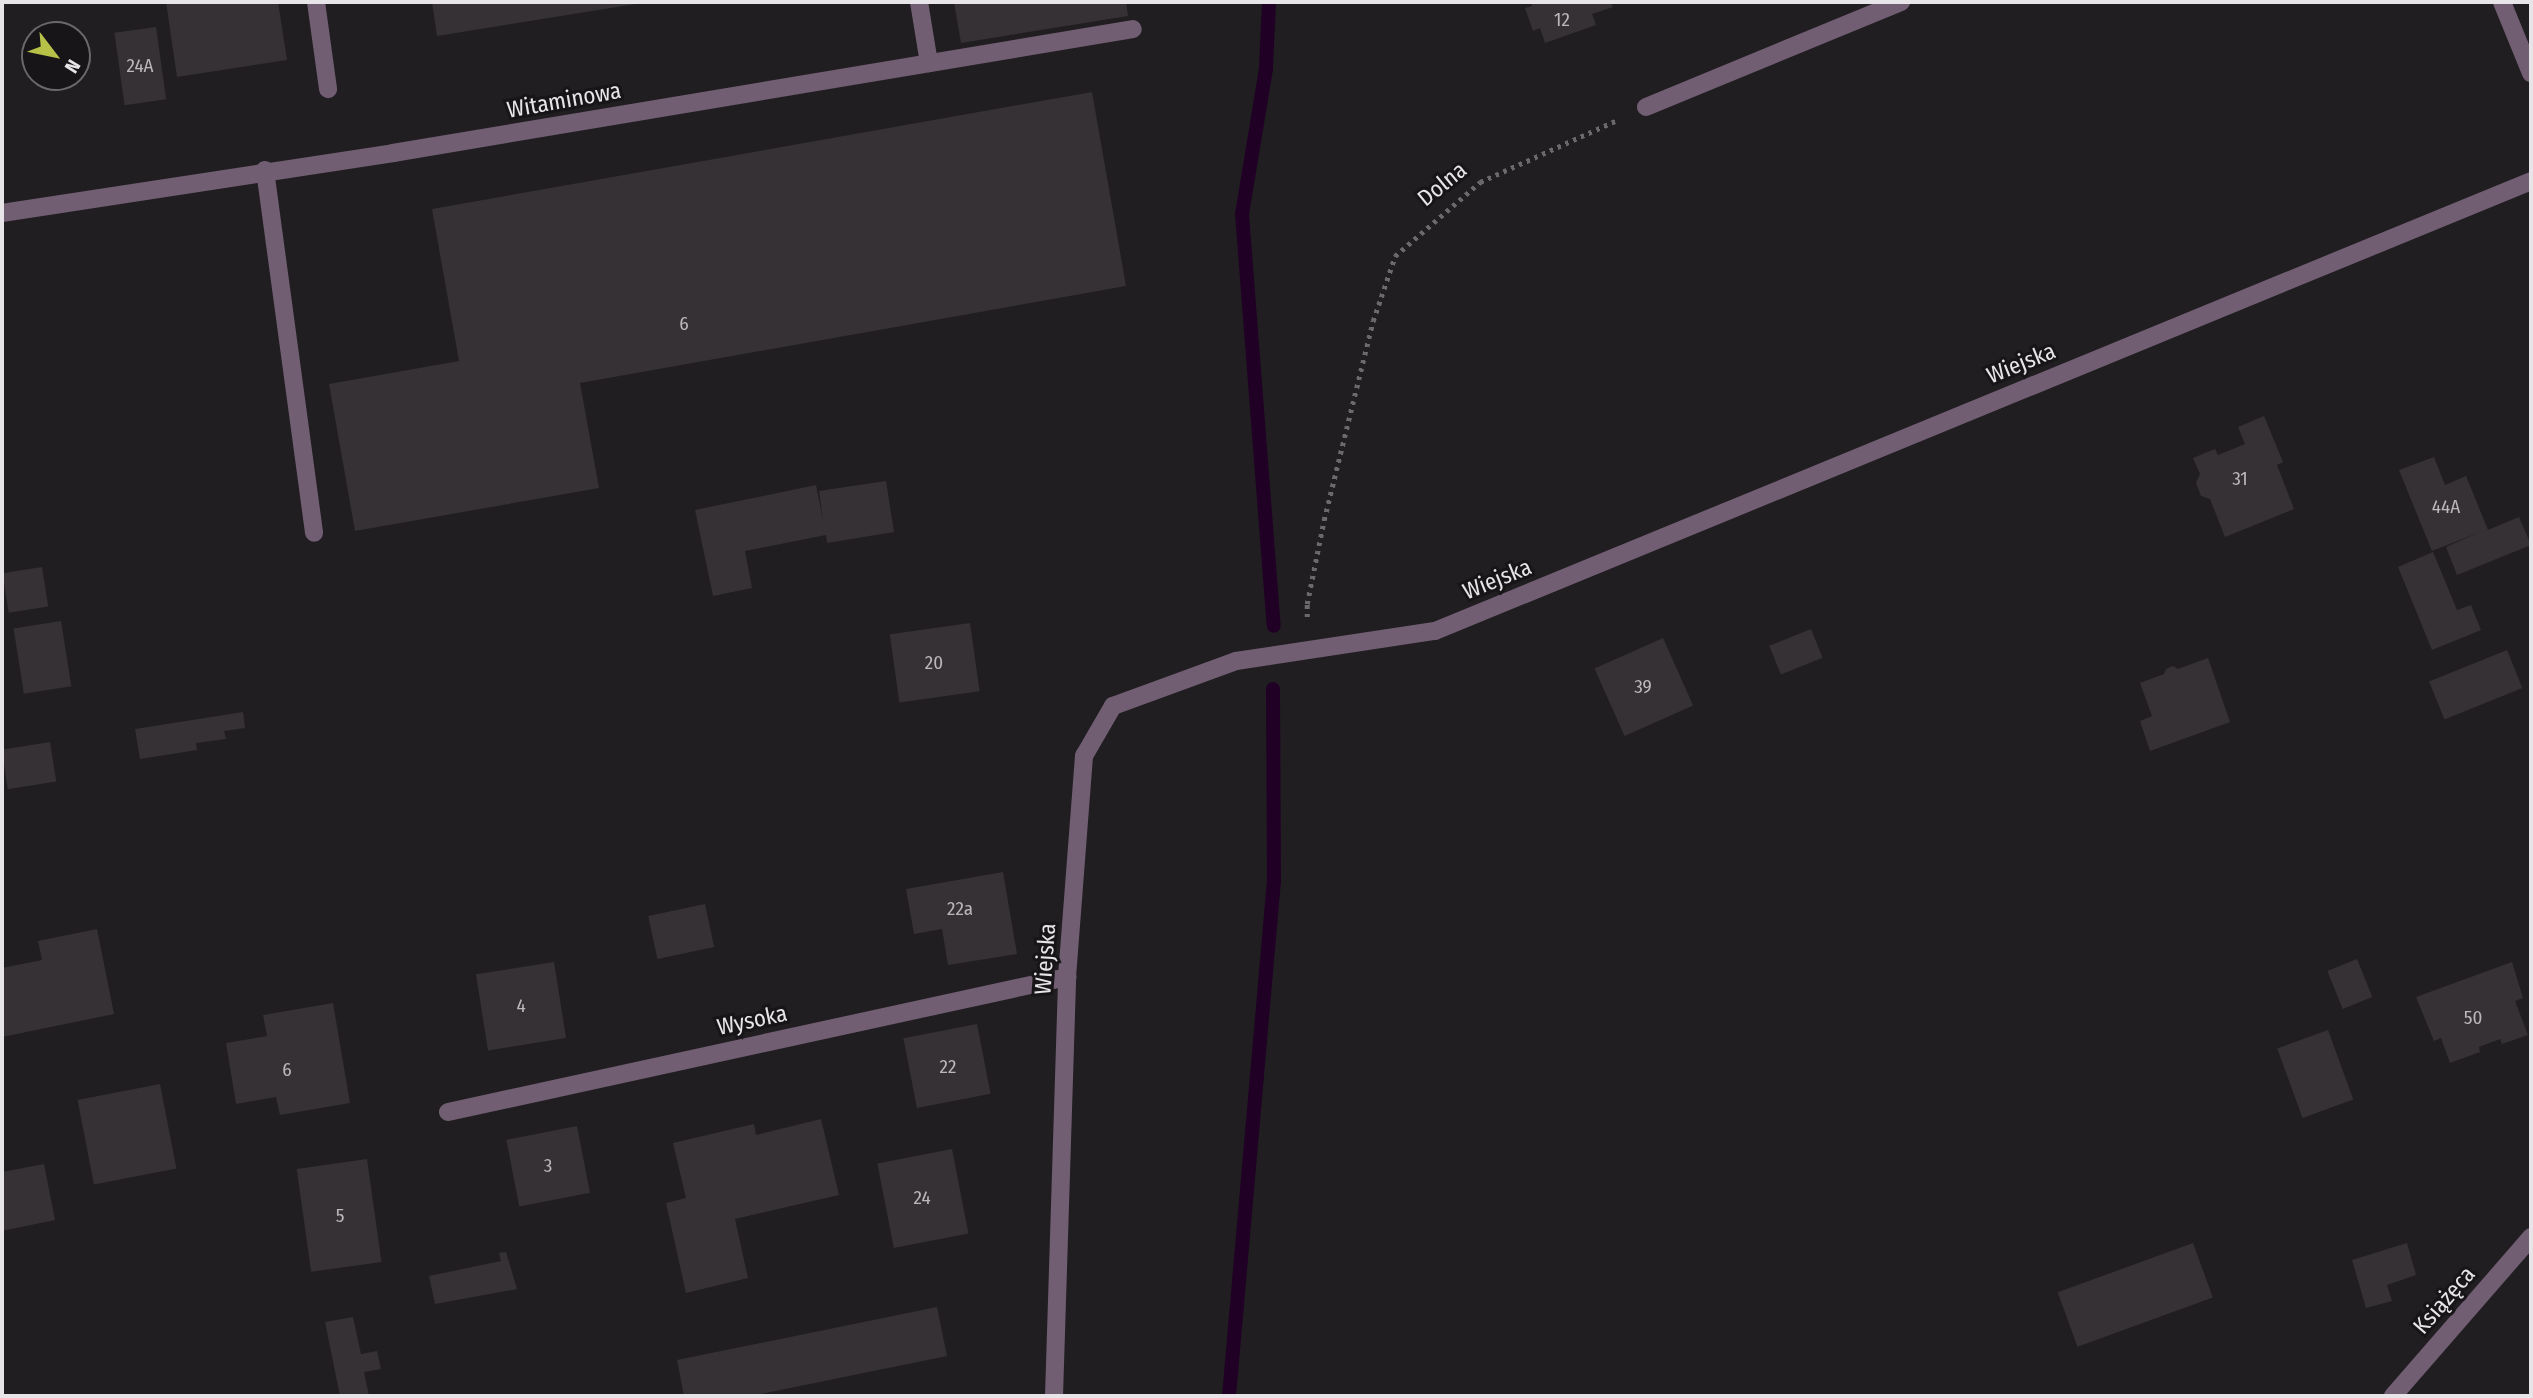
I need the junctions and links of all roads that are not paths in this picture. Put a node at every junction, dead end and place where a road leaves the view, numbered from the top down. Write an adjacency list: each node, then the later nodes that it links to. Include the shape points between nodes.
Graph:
1 (316, 2): 8 (street)
2 (919, 2): 6 (street)
3 (1900, 2): 9 (street)
4 (2502, 2): 7 (street)
5 (1133, 29): 6 (street, Witaminowa)
6 (929, 63): 10 (street, Witaminowa, via 393,153)
7 (2531, 74)
8 (328, 89)
9 (1646, 107)
10 (265, 170): 12 (street, Witaminowa); 13 (street)
11 (2531, 180): 14 (street, Wiejska, via 1435,631 1236,661 1113,706 1084,755)
12 (2, 213)
13 (314, 533)
14 (1067, 977): 15 (street, Wysoka); 17 (street, Wiejska)
15 (448, 1112)
16 (2531, 1237): 18 (street, Książęca)
17 (1054, 1396)
18 (2393, 1396)

